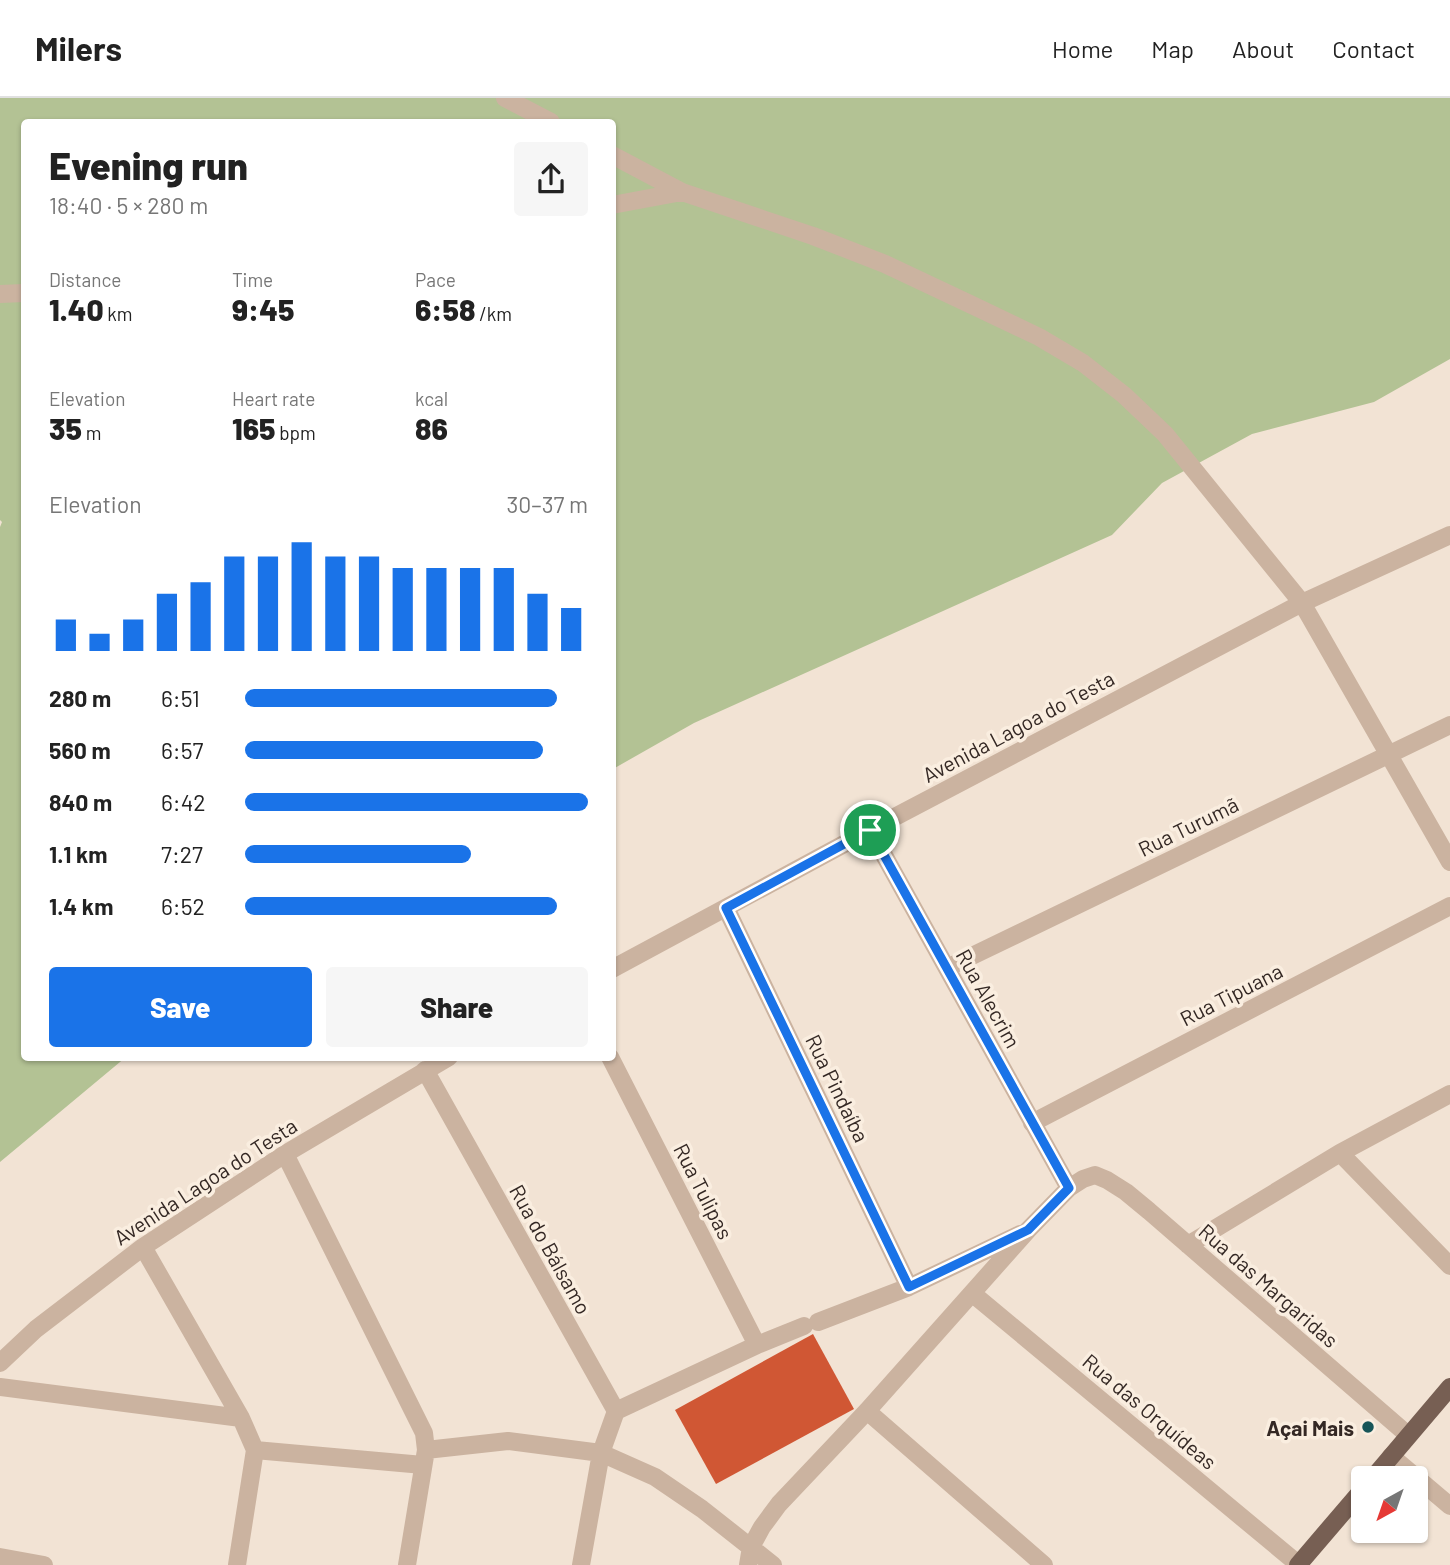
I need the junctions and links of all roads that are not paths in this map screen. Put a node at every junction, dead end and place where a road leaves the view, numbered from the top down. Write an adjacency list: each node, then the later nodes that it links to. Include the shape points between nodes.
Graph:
1 (505, 98): 2 (street)
2 (545, 119)
3 (616, 157): 4 (street)
4 (682, 192): 5 (street); 9 (street, via 885,264 1039,337 1083,363 1165,434)
5 (616, 204)
6 (21, 293): 7 (street)
7 (0, 294)
8 (1450, 535): 9 (street, Avenida Lagoa do Testa)
9 (1302, 603): 11 (street); 12 (street, Avenida Lagoa do Testa)
10 (1450, 725): 11 (street, Rua Turumã)
11 (1388, 754): 13 (street); 17 (street, Rua Turumã)
12 (870, 830): 15 (street, Avenida Lagoa do Testa); 17 (street, Rua Alecrim)
13 (1450, 862)
14 (1450, 906): 22 (street, Rua Tipuana)
15 (726, 908): 16 (street, Avenida Lagoa do Testa); 30 (street, Rua Pindaíba)
16 (616, 967)
17 (947, 968): 22 (street, Rua Alecrim)
18 (442, 1061): 20 (street, Avenida Lagoa do Testa)
19 (612, 1061): 32 (street, Rua Tulipas)
20 (425, 1070): 23 (street, Avenida Lagoa do Testa); 36 (street, Rua do Bálsamo)
21 (1450, 1094): 24 (street)
22 (1032, 1123): 25 (street, Rua Alecrim)
23 (285, 1153): 28 (street, Avenida Lagoa do Testa); 40 (street)
24 (1340, 1153): 27 (street); 29 (street)
25 (1069, 1188): 26 (street); 27 (street, Rua das Margaridas, via 1095,1175 1107,1180)
26 (1028, 1230): 30 (street); 31 (street)
27 (1188, 1245): 39 (street, Rua das Margaridas)
28 (143, 1247): 33 (street, Avenida Lagoa do Testa); 38 (street)
29 (1450, 1266)
30 (909, 1287): 32 (street)
31 (972, 1293): 37 (street); 55 (street, Rua das Orquídeas)
32 (757, 1345): 36 (street)
33 (0, 1363)
34 (0, 1387): 38 (street)
35 (1450, 1387): 39 (main road)
36 (616, 1411): 42 (street)
37 (867, 1411): 47 (street, via 779,1504); 54 (street)
38 (241, 1418): 41 (street)
39 (1408, 1435): 43 (main road)
40 (424, 1449): 41 (street); 42 (street, via 508,1441); 51 (street)
41 (255, 1450): 50 (street)
42 (601, 1453): 47 (street, via 655,1477 702,1509); 52 (street)
43 (1391, 1456): 44 (main road); 46 (street)
44 (1383, 1466)
45 (1351, 1503): 55 (main road)
46 (1450, 1506)
47 (749, 1556): 53 (street)
48 (0, 1557): 49 (street)
49 (44, 1565)
50 (237, 1565)
51 (407, 1565)
52 (581, 1565)
53 (773, 1565)
54 (1044, 1565)
55 (1298, 1565)

